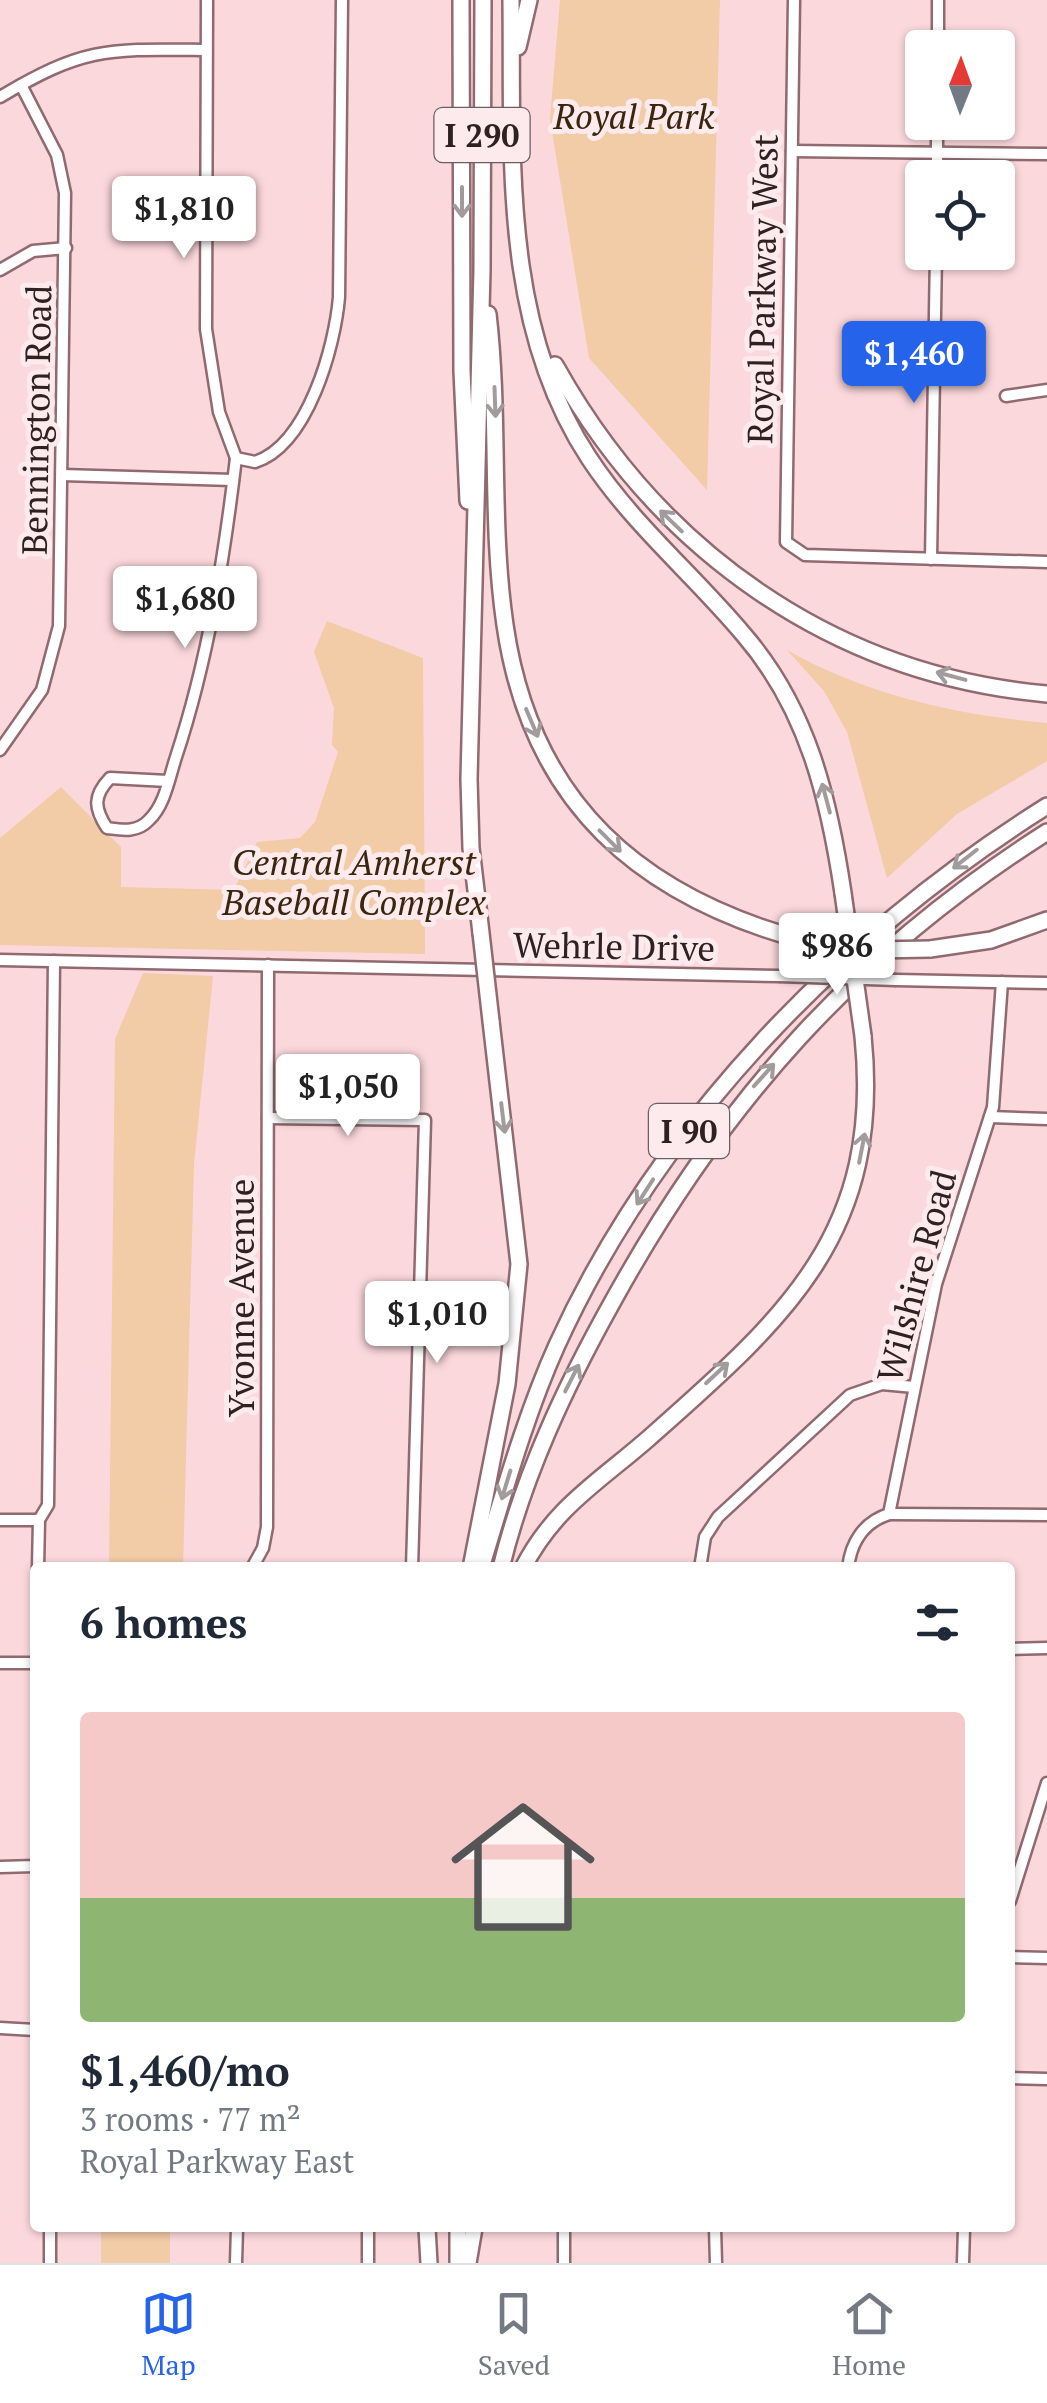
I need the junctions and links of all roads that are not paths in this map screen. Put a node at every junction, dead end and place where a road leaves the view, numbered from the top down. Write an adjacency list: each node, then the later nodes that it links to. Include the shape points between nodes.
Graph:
1 (207, 0): 10 (street)
2 (342, 0): 26 (street, via 339,297 332,344 318,386 282,444 256,462)
3 (461, 0): 31 (highway, one-way to 31, via 462,388)
4 (483, 0): 21 (highway, I 290)
5 (511, 0): 11 (highway, I 290)
6 (529, 0): 11 (highway)
7 (794, 0): 15 (street, Royal Parkway West)
8 (938, 0): 9 (street)
9 (938, 30)
10 (206, 50): 12 (street, via 96,52); 26 (street, via 206,340 218,412)
11 (512, 75): 23 (highway, I 290, via 514,218)
12 (20, 85): 13 (street); 19 (street, Bennington Road, via 62,172)
13 (0, 97)
14 (937, 140): 16 (street)
15 (792, 151): 16 (street); 29 (street, Royal Parkway West, via 786,535 796,553)
16 (937, 153): 17 (street); 18 (street)
17 (1047, 154)
18 (937, 160)
19 (66, 248): 20 (street, via 33,252); 27 (street, Bennington Road)
20 (0, 270)
21 (482, 270): 31 (highway); 37 (highway, one-way to 37, bridge, via 514,676 550,764 598,828 664,886 754,928 809,942 930,949 991,940)
22 (936, 270): 29 (street)
23 (536, 331): 32 (highway, one-way to 23, via 920,668 755,593 648,500 607,452); 57 (highway, one-way to 23, bridge, via 557,1516 772,1325 815,1267 846,1206 862,1149 868,1088 828,805 794,710 744,635 647,536 588,457)
24 (1047, 390): 25 (street)
25 (1006, 396)
26 (236, 458): 28 (street)
27 (62, 476): 28 (street); 33 (street, Bennington Road, via 56,648 32,709)
28 (233, 480): 34 (street, via 202,670)
29 (931, 560): 30 (street)
30 (1047, 562)
31 (475, 575): 54 (highway, one-way to 54, bridge, via 471,848 519,1264 507,1384)
32 (1047, 694)
33 (0, 750)
34 (168, 781): 34 (street, via 160,806 138,828 107,828 96,811 98,791 110,778)
35 (1047, 806): 55 (highway, I 90, one-way to 55, via 973,852 879,929 789,1014 714,1098 606,1251 557,1345)
36 (1047, 832): 56 (highway, I 90, one-way to 36, via 561,1400 638,1256 716,1134 825,1008 912,926)
37 (1047, 920)
38 (0, 960): 39 (street, Wehrle Drive)
39 (54, 961): 40 (street, Wehrle Drive); 50 (street, via 48,1505)
40 (268, 965): 41 (street, Wehrle Drive, bridge); 44 (street, Yvonne Avenue)
41 (1002, 982): 42 (street, Wehrle Drive); 43 (street, Wilshire Road)
42 (1047, 983)
43 (990, 1117): 45 (street); 46 (street, Wilshire Road, via 936,1284)
44 (268, 1118): 52 (street, Yvonne Avenue, via 267,1527); 53 (street, via 424,1120)
45 (1047, 1118)
46 (914, 1386): 47 (street, Wilshire Road); 58 (street, via 882,1384 850,1395 718,1517 705,1537)
47 (889, 1514): 48 (street); 59 (street, via 863,1530)
48 (1047, 1515)
49 (0, 1520): 50 (street)
50 (39, 1520): 51 (street)
51 (38, 1562)
52 (255, 1562)
53 (412, 1562)
54 (472, 1562)
55 (483, 1562)
56 (503, 1562)
57 (526, 1562)
58 (701, 1562)
59 (849, 1562)
60 (1015, 1648): 61 (street)
61 (1047, 1648)
62 (0, 1663): 63 (street)
63 (30, 1663)
64 (1047, 1783): 67 (street)
65 (30, 1866): 66 (street)
66 (0, 1867)
67 (1015, 1885)
68 (1015, 1957): 69 (street)
69 (1047, 1958)
70 (0, 2028): 71 (street)
71 (30, 2030)
72 (1015, 2078): 73 (street)
73 (1047, 2079)
74 (50, 2232): 83 (street)
75 (237, 2232): 84 (street)
76 (368, 2232): 85 (street)
77 (429, 2232): 86 (highway)
78 (458, 2232): 87 (highway)
79 (473, 2232): 88 (highway)
80 (564, 2232): 89 (street)
81 (715, 2232): 90 (street)
82 (964, 2232): 91 (street)
83 (50, 2263)
84 (236, 2263)
85 (368, 2263)
86 (429, 2263)
87 (458, 2263)
88 (468, 2263)
89 (564, 2263)
90 (716, 2263)
91 (963, 2263)

